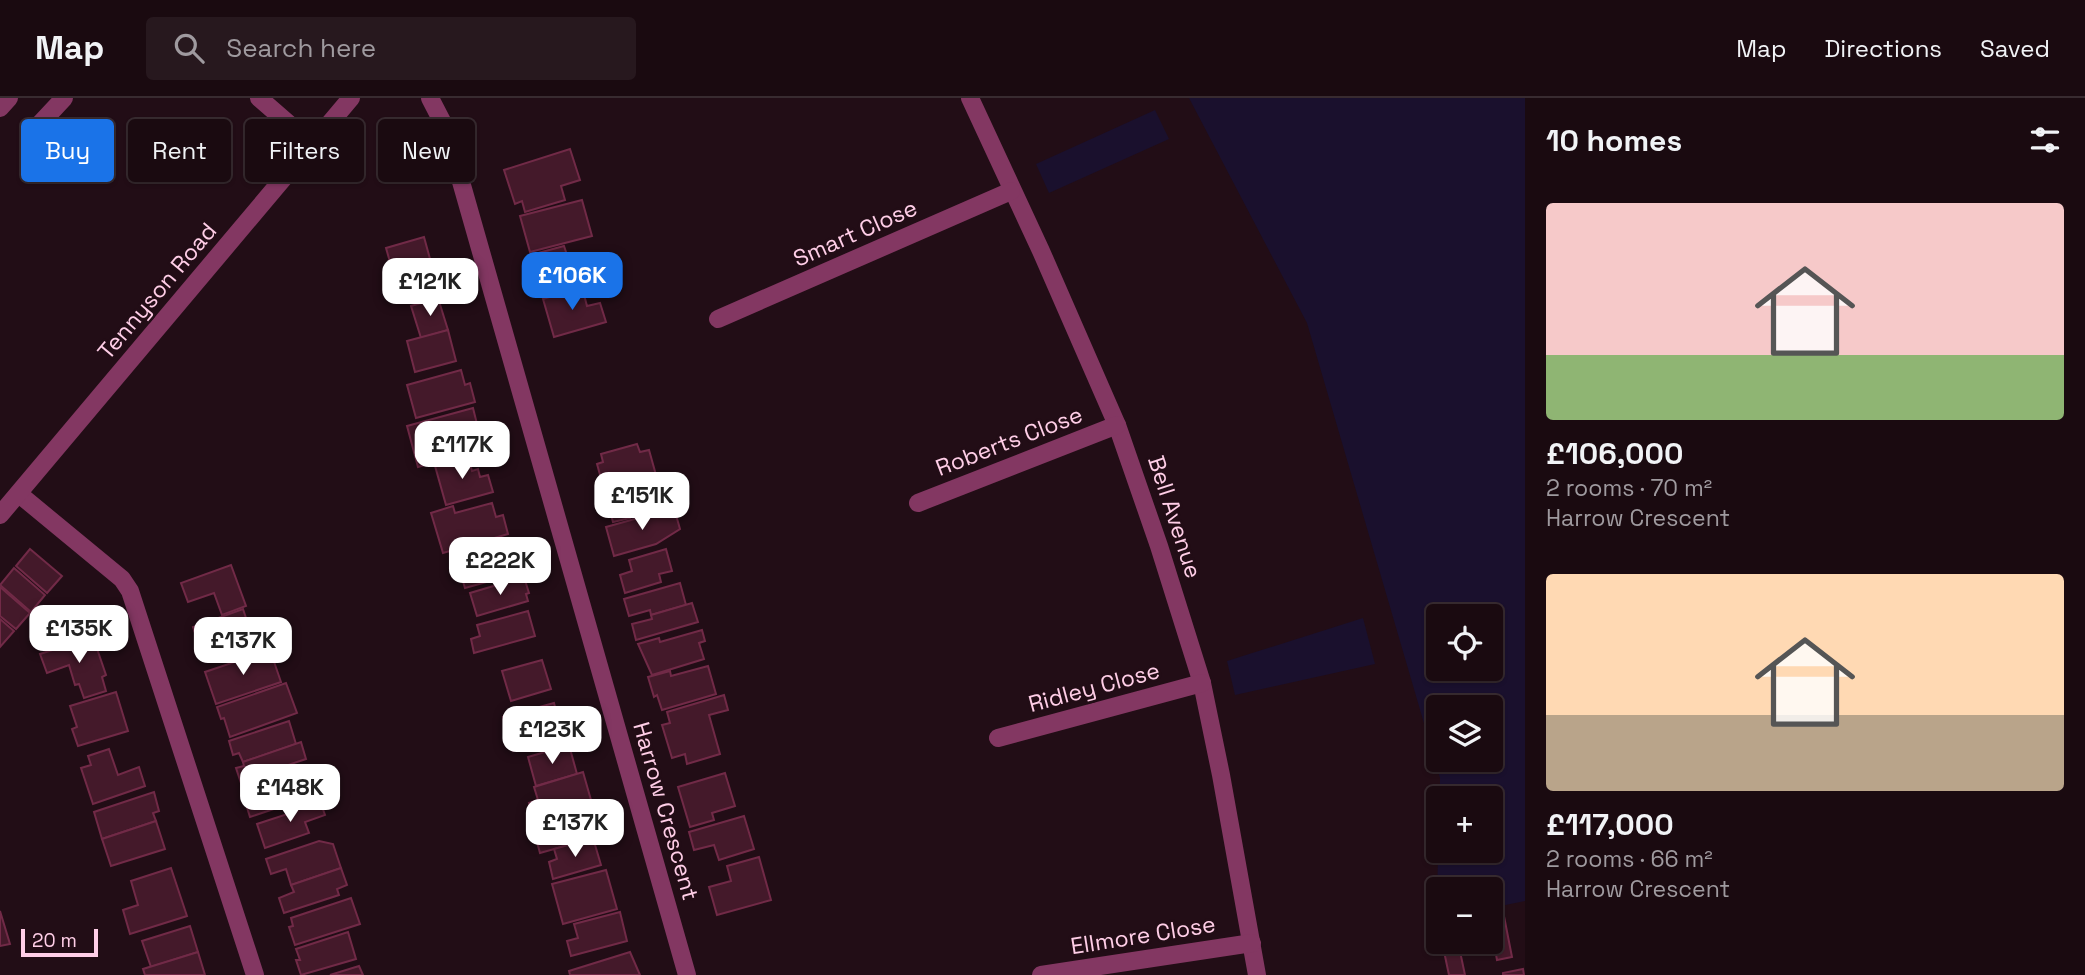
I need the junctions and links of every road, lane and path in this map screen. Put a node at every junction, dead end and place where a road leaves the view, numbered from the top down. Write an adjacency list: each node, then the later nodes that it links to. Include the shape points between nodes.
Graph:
1 (9, 98): 7 (street)
2 (64, 98): 8 (street)
3 (259, 98): 9 (street)
4 (351, 98): 10 (street, Tennyson Road)
5 (430, 98): 22 (street, Harrow Crescent, via 446,129)
6 (970, 98): 12 (street, Bell Avenue)
7 (0, 108)
8 (44, 119)
9 (283, 119)
10 (333, 119)
11 (280, 182): 15 (street, Tennyson Road)
12 (1011, 191): 13 (street, Smart Close); 14 (street, Bell Avenue)
13 (718, 319)
14 (1117, 425): 16 (street, Roberts Close); 18 (street, Bell Avenue)
15 (19, 494): 17 (street, Tennyson Road); 21 (street, via 131,591)
16 (918, 503)
17 (0, 515)
18 (1202, 683): 19 (street, Ridley Close); 20 (street, Bell Avenue)
19 (999, 738)
20 (1252, 943): 23 (street, Ellmore Close); 24 (street, Bell Avenue)
21 (255, 975)
22 (687, 975)
23 (1041, 975)
24 (1258, 975)

